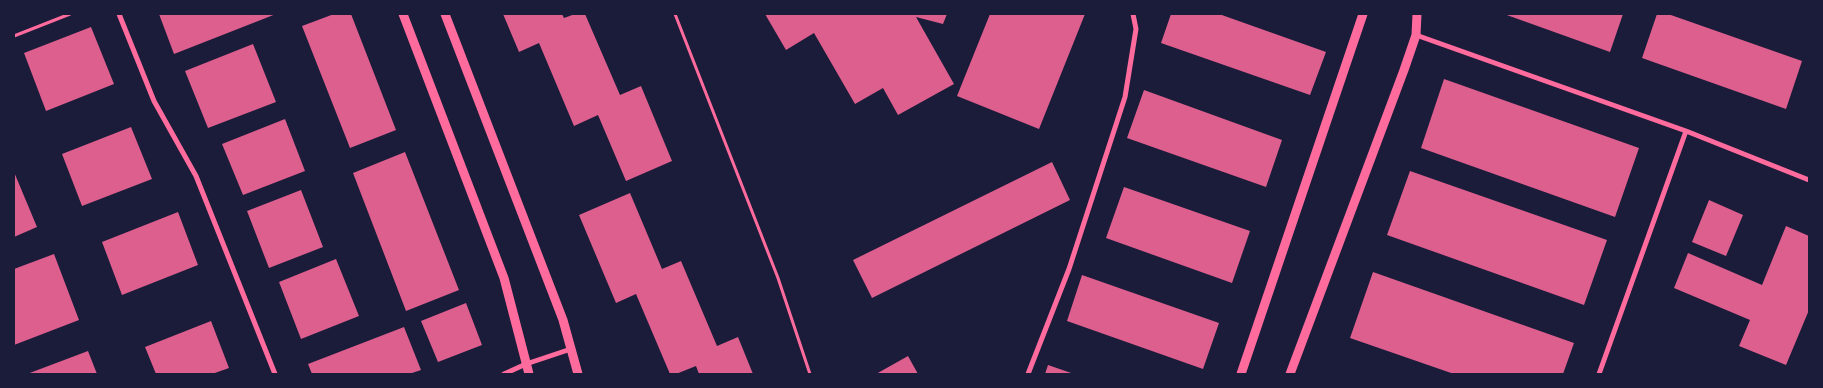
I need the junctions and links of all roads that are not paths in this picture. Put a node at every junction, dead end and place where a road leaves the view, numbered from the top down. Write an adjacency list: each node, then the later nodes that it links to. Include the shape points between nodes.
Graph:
1 (119, 14): 12 (street, via 154,101 196,176)
2 (403, 14): 11 (street, via 504,278)
3 (445, 14): 10 (street)
4 (1133, 14): 16 (street, via 1136,29 1125,97 1072,260)
5 (1363, 14): 17 (street)
6 (1417, 14): 7 (street)
7 (1416, 35): 8 (street); 18 (street)
8 (1686, 131): 9 (street); 19 (street)
9 (1809, 180)
10 (572, 350): 11 (street); 15 (street)
11 (526, 364): 13 (street); 14 (street)
12 (275, 374)
13 (504, 374)
14 (529, 374)
15 (578, 374)
16 (1028, 374)
17 (1241, 374)
18 (1290, 374)
19 (1600, 374)

